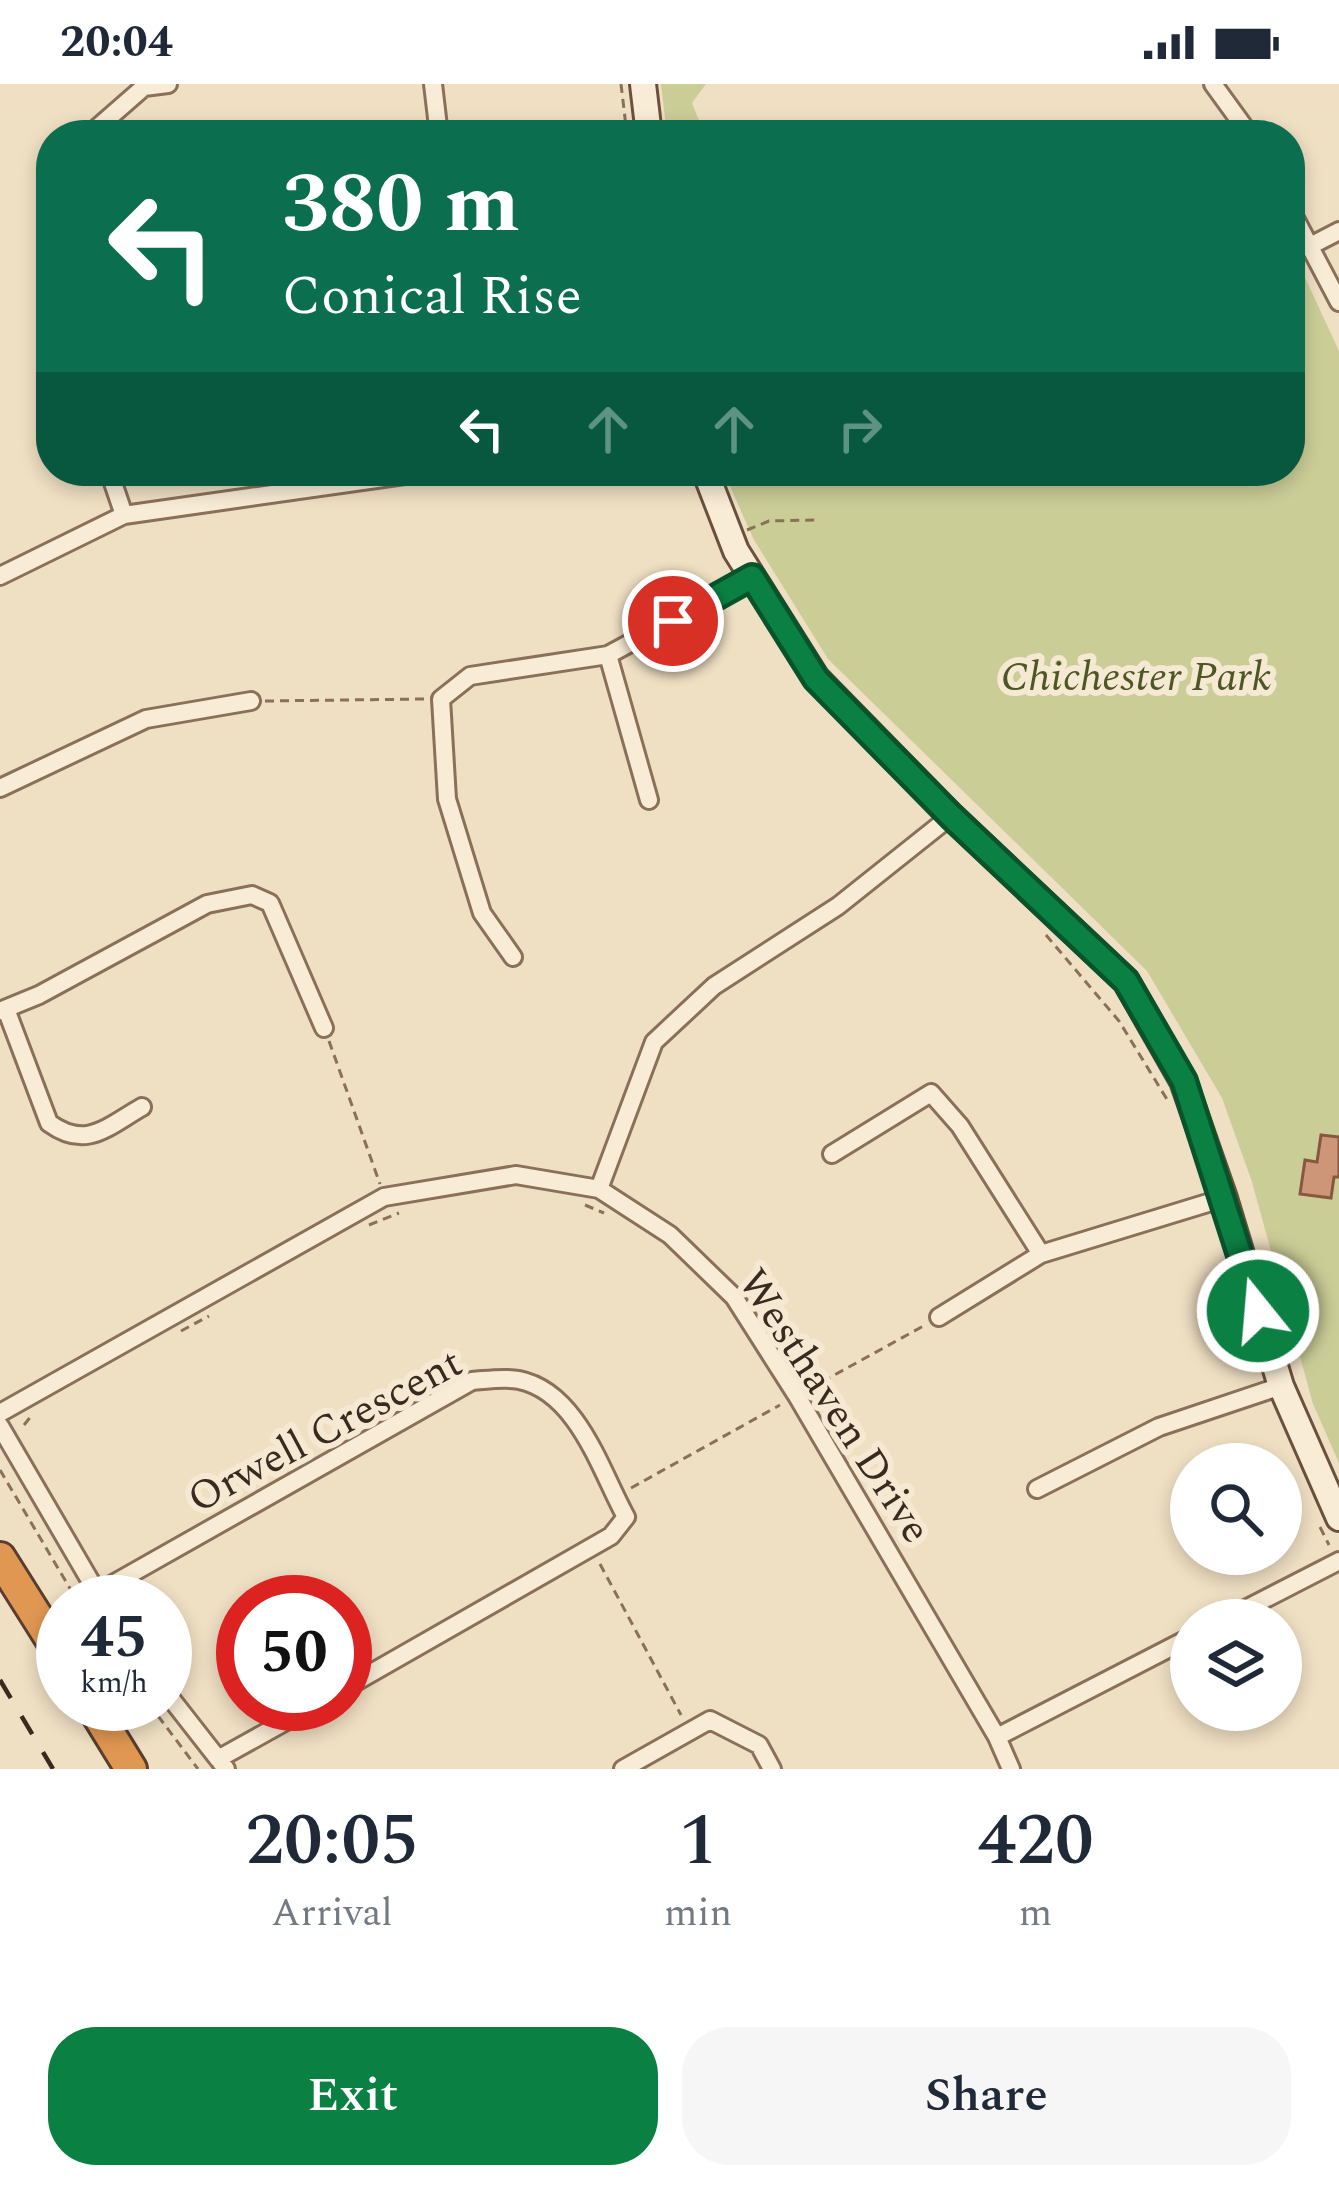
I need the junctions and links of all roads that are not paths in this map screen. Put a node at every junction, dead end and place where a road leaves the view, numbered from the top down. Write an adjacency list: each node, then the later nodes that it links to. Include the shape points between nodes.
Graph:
1 (168, 84): 5 (street, via 144,87)
2 (433, 84): 6 (street)
3 (643, 84): 7 (main road)
4 (1213, 84): 8 (street)
5 (106, 120)
6 (437, 120)
7 (647, 120)
8 (1239, 120)
9 (1339, 231): 11 (street)
10 (1305, 237): 11 (street)
11 (1310, 246): 12 (street)
12 (1339, 302)
13 (114, 486): 16 (street)
14 (325, 486): 16 (street)
15 (711, 486): 18 (main road)
16 (124, 514): 17 (street)
17 (0, 577)
18 (752, 577): 19 (street); 23 (main road, via 816,679)
19 (608, 655): 22 (street); 24 (street, via 470,676 441,699 447,800 482,913)
20 (251, 701): 21 (street, via 146,719)
21 (0, 788)
22 (649, 800)
23 (951, 816): 29 (street, via 838,906 714,986 654,1042); 30 (main road, via 1126,981 1184,1081)
24 (513, 957)
25 (3, 1010): 26 (street, via 207,904 252,895 270,903); 27 (street, via 49,1123 63,1133 100,1132)
26 (324, 1028)
27 (142, 1107)
28 (832, 1154): 31 (street, via 931,1093)
29 (599, 1189): 34 (street, Westhaven Drive, via 517,1175 384,1197); 49 (street, Westhaven Drive, via 670,1235 734,1297)
30 (1224, 1198): 31 (street); 33 (main road)
31 (1041, 1254): 32 (street)
32 (939, 1317)
33 (1281, 1386): 36 (street, via 1159,1426); 37 (main road)
34 (0, 1413)
35 (0, 1426): 40 (street)
36 (1037, 1489)
37 (1329, 1521)
38 (0, 1558): 43 (highway)
39 (1336, 1563): 42 (street)
40 (87, 1575)
41 (138, 1575): 45 (street, Orwell Crescent, via 472,1381 521,1380 558,1402 592,1443 626,1517 592,1550)
42 (1265, 1599)
43 (36, 1615)
44 (1170, 1648): 49 (street)
45 (372, 1673)
46 (192, 1726): 50 (street)
47 (108, 1731): 51 (highway)
48 (274, 1731): 50 (street)
49 (997, 1737): 54 (street, Westhaven Drive)
50 (222, 1764)
51 (131, 1769)
52 (623, 1769): 53 (street, via 710,1720 759,1744)
53 (772, 1769)
54 (1011, 1769)

